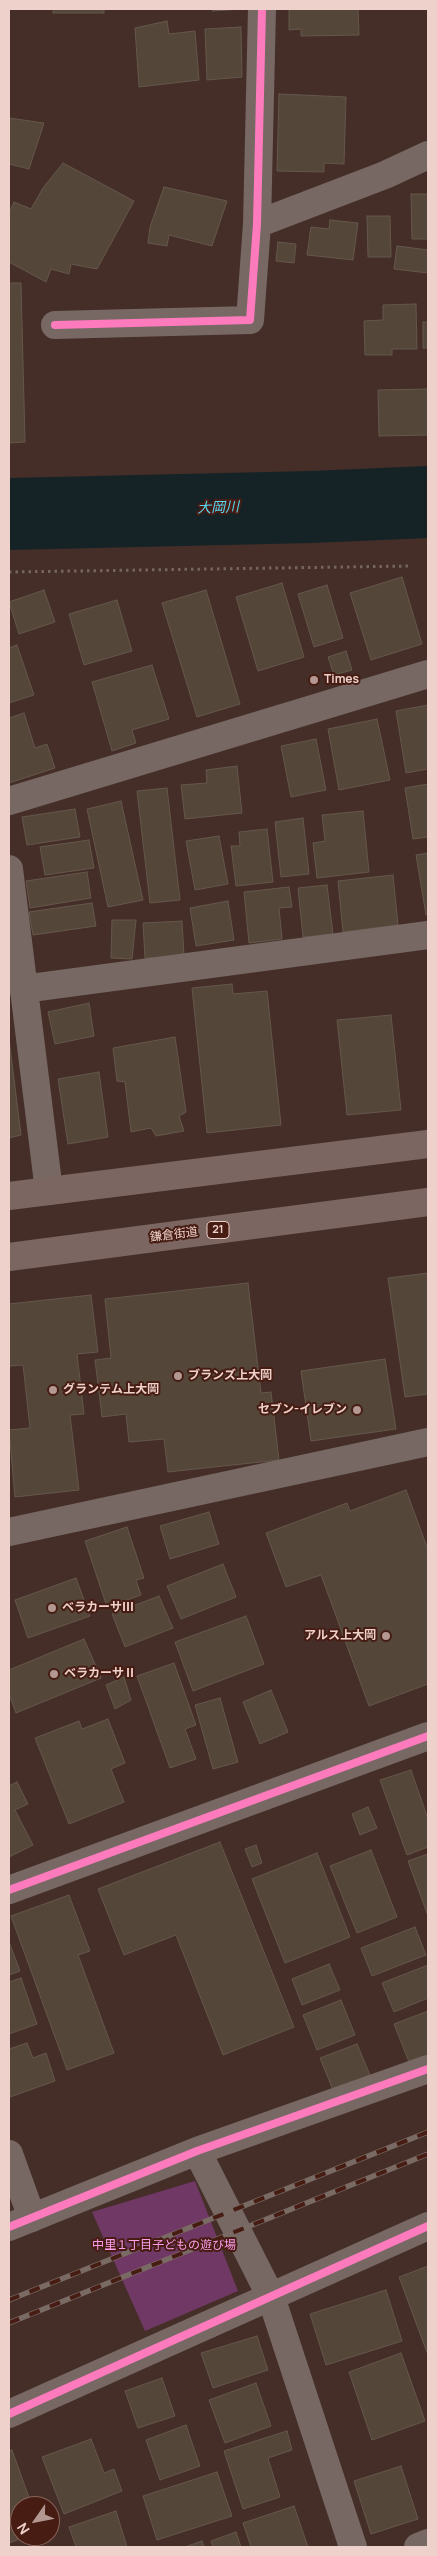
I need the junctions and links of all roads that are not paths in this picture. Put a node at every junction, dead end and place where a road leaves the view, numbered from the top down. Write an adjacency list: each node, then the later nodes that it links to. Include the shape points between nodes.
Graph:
1 (262, 9): 3 (street)
2 (428, 154): 3 (street, via 385,175)
3 (257, 224): 4 (street, via 250,320)
4 (55, 325)
5 (428, 674): 6 (street)
6 (9, 802)
7 (9, 869): 9 (street)
8 (428, 935): 9 (street)
9 (23, 989): 11 (street)
10 (428, 1144): 11 (main road)
11 (48, 1191): 12 (main road)
12 (9, 1196)
13 (428, 1202): 14 (main road, 鎌倉街道 / 21)
14 (9, 1257)
15 (428, 1442): 16 (street)
16 (9, 1532)
17 (428, 1736): 18 (street)
18 (9, 1890)
19 (428, 2069): 20 (street)
20 (197, 2151): 22 (street); 24 (street)
21 (9, 2154): 22 (street)
22 (20, 2223)
23 (428, 2226): 24 (street)
24 (271, 2297): 25 (street); 27 (street)
25 (9, 2414)
26 (428, 2543): 28 (street)
27 (353, 2547)
28 (418, 2547)

